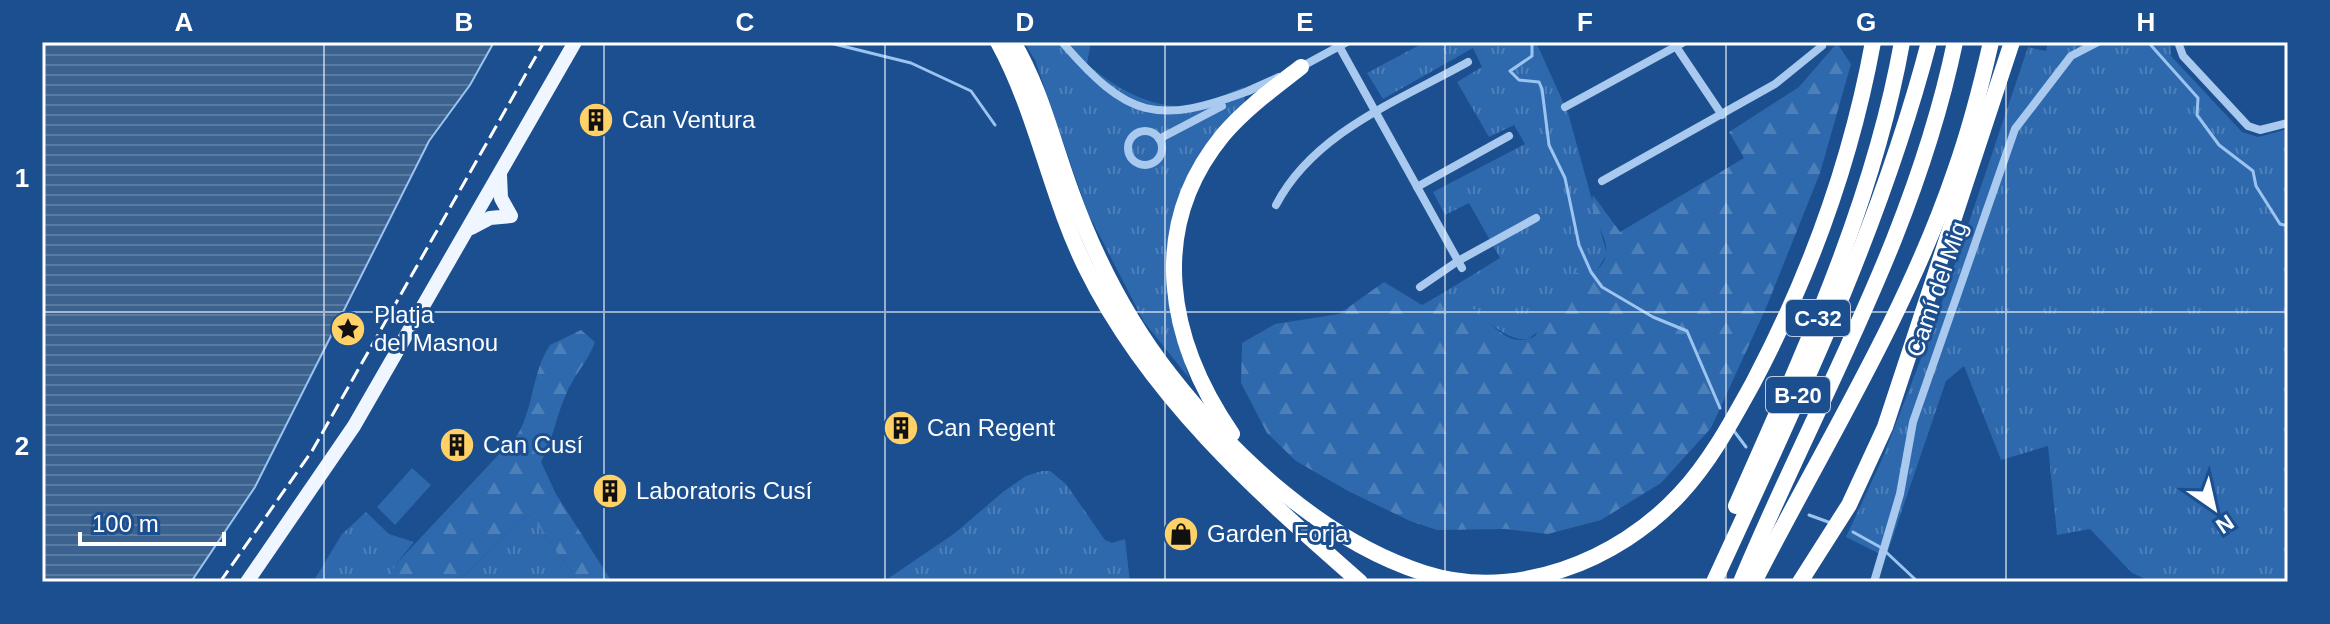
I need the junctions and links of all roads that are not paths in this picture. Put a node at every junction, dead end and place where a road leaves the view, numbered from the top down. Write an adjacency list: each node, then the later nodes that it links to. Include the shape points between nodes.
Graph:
1 (575, 42): 26 (main road)
2 (998, 42): 37 (highway, via 1024,97 1084,265 1120,331 1164,391 1229,462)
3 (1013, 42): 35 (highway, via 1041,102 1086,233 1121,304 1170,375)
4 (1062, 42): 18 (street, via 1092,77 1138,108 1200,109)
5 (1873, 42): 35 (highway, via 1863,100 1833,201 1770,350 1692,481 1636,534 1571,567 1538,576 1468,581 1428,575 1348,538)
6 (1902, 42): 38 (highway, C-32, via 1874,159 1829,292)
7 (1929, 42): 39 (highway, B-20, via 1894,164 1850,278)
8 (1955, 42): 40 (highway, B-20, via 1946,89 1885,267)
9 (1991, 42): 29 (highway, C-32)
10 (2012, 42): 19 (highway)
11 (2098, 42): 43 (street, Camí del Mig, via 2071,56 2015,129 1913,422 1900,494)
12 (2178, 42): 23 (street, via 2183,56 2248,126 2260,130)
13 (1343, 44): 17 (street); 21 (street)
14 (1677, 44): 20 (street); 22 (street)
15 (1822, 46): 22 (street, via 1775,84)
16 (1468, 62): 21 (street)
17 (1301, 67): 18 (street); 35 (highway, via 1216,145 1191,188 1176,240 1175,304 1184,343 1207,395)
18 (1251, 90): 25 (street)
19 (1995, 104): 29 (highway); 42 (highway, via 1885,427 1844,516)
20 (1565, 107)
21 (1376, 113): 28 (street); 30 (street, via 1325,144 1302,166)
22 (1722, 115): 27 (street)
23 (2288, 123)
24 (1509, 136): 28 (street)
25 (1159, 139): 25 (street, via 1150,132 1134,135 1128,149 1131,158 1140,165 1155,162 1161,153)
26 (501, 170): 32 (main road); 32 (main road, via 501,198 511,216)
27 (1602, 181)
28 (1417, 187): 33 (street)
29 (1945, 199): 41 (highway, C-32, via 1885,335)
30 (1276, 205)
31 (1536, 218): 33 (street)
32 (470, 228): 36 (main road, via 354,426)
33 (1460, 265): 34 (street)
34 (1420, 287)
35 (1254, 465)
36 (247, 582)
37 (1360, 582)
38 (1703, 582)
39 (1714, 582)
40 (1741, 582)
41 (1754, 582)
42 (1800, 582)
43 (1874, 582)

